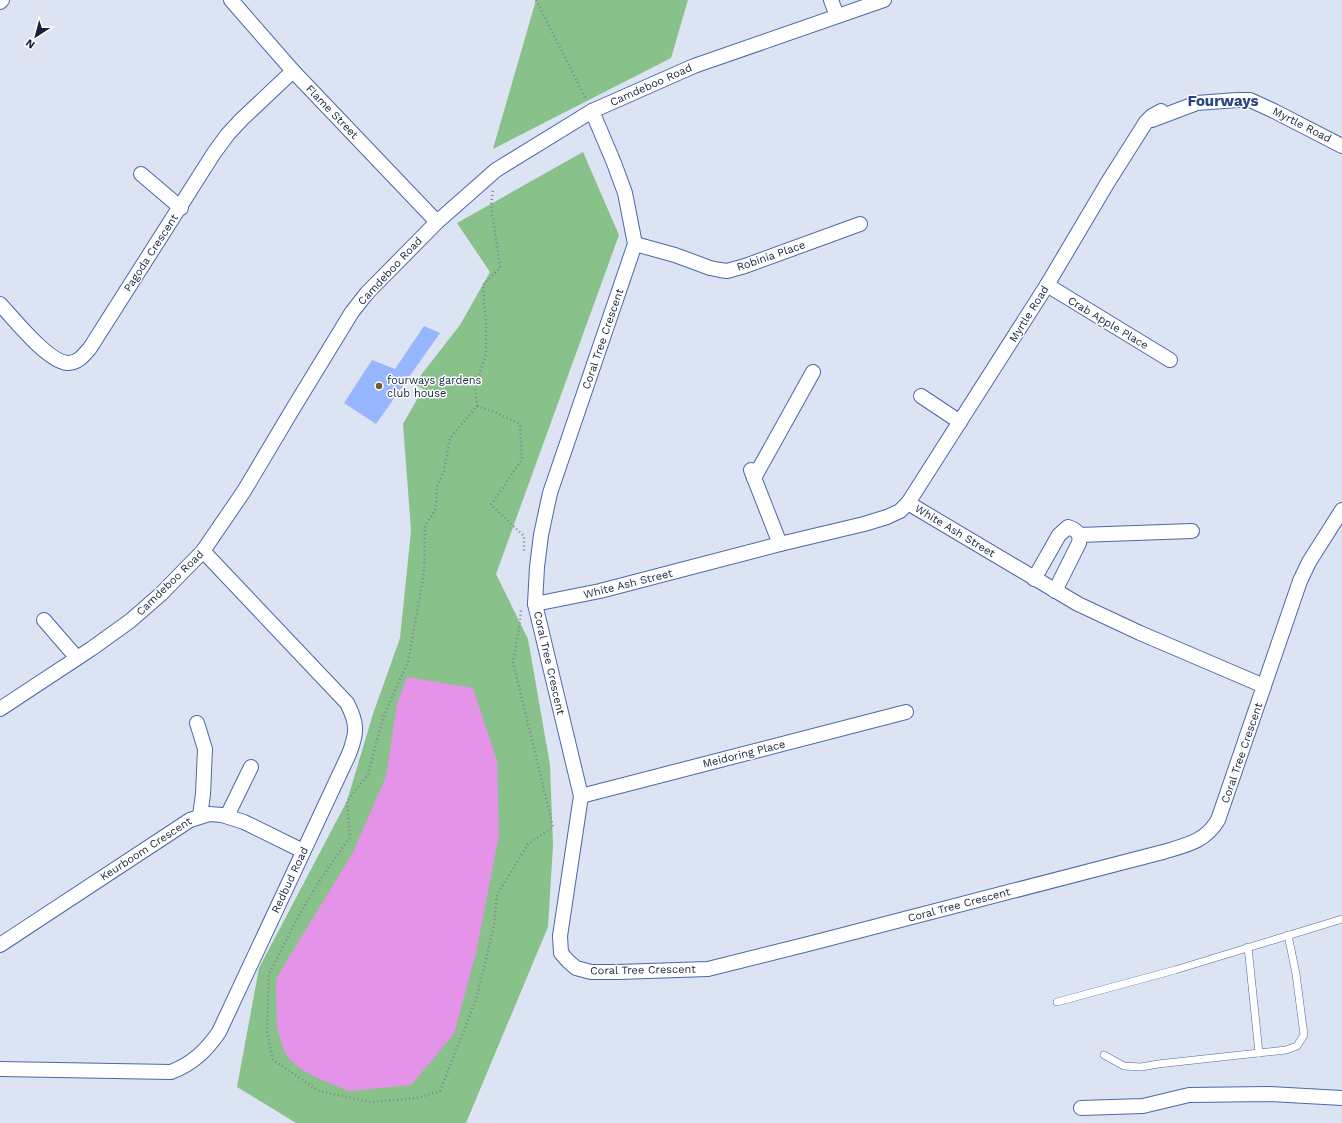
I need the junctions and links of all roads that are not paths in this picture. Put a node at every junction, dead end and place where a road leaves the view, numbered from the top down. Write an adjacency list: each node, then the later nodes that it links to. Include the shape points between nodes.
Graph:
1 (231, 0): 5 (street, Flame Street)
2 (831, 0): 4 (street)
3 (884, 0): 4 (street, Camdeboo Road)
4 (837, 16): 6 (street, Camdeboo Road, via 694,66)
5 (293, 71): 9 (street, Pagoda Crescent, via 228,134); 10 (street, Flame Street)
6 (592, 111): 10 (street, Camdeboo Road, via 496,170); 12 (street, via 625,193)
7 (1342, 146): 13 (street, Myrtle Road, via 1250,100 1198,103 1146,122)
8 (141, 174): 9 (street)
9 (180, 208): 14 (street, Pagoda Crescent, via 90,348 80,359 68,363 56,360 43,350)
10 (437, 222): 24 (street, Camdeboo Road, via 367,293 352,312 244,491)
11 (860, 224): 12 (street, Robinia Place, via 727,271)
12 (636, 244): 27 (street, Coral Tree Crescent, via 550,493 537,567)
13 (1047, 285): 15 (street, Crab Apple Place); 18 (street, Myrtle Road)
14 (0, 304)
15 (1170, 360)
16 (813, 372): 23 (street, via 752,474)
17 (921, 396): 18 (street)
18 (960, 422): 19 (street, Myrtle Road)
19 (908, 503): 23 (street, White Ash Street, via 887,517); 25 (street, White Ash Street)
20 (1342, 510): 30 (street, Coral Tree Crescent, via 1300,581)
21 (1192, 531): 22 (street)
22 (1079, 535): 25 (street, via 1068,527 1062,531); 26 (street, via 1080,544)
23 (780, 544): 27 (street, White Ash Street, via 565,600)
24 (204, 551): 29 (street, Camdeboo Road, via 130,621); 38 (street, Redbud Road, via 347,703 353,715 356,729 349,754)
25 (1034, 578): 26 (street, White Ash Street)
26 (1055, 591): 30 (street, White Ash Street, via 1140,633)
27 (535, 604): 35 (street, Coral Tree Crescent)
28 (44, 620): 29 (street)
29 (77, 658): 31 (street, Camdeboo Road)
30 (1264, 686): 35 (street, Coral Tree Crescent, via 1218,820 1201,839 1163,852 708,969 591,972 576,968 561,953 560,936)
31 (0, 709)
32 (906, 712): 35 (street, Meidoring Place)
33 (197, 724): 36 (street, via 205,749)
34 (251, 768): 37 (street)
35 (581, 796)
36 (200, 816): 37 (street, Keurboom Crescent); 41 (street, Keurboom Crescent, via 190,820)
37 (227, 816): 38 (street, Keurboom Crescent)
38 (303, 851): 46 (street, Redbud Road, via 218,1032 210,1045 184,1067 171,1072)
39 (1342, 920): 40 (lane)
40 (1288, 935): 42 (lane); 44 (lane, via 1304,1035 1297,1046)
41 (0, 945)
42 (1248, 947): 43 (lane); 44 (lane)
43 (1057, 1002)
44 (1259, 1053): 45 (lane, via 1141,1067 1124,1066)
45 (1104, 1056)
46 (0, 1069)
47 (1342, 1098): 48 (street, via 1268,1094 1189,1095 1143,1106)
48 (1081, 1108)

